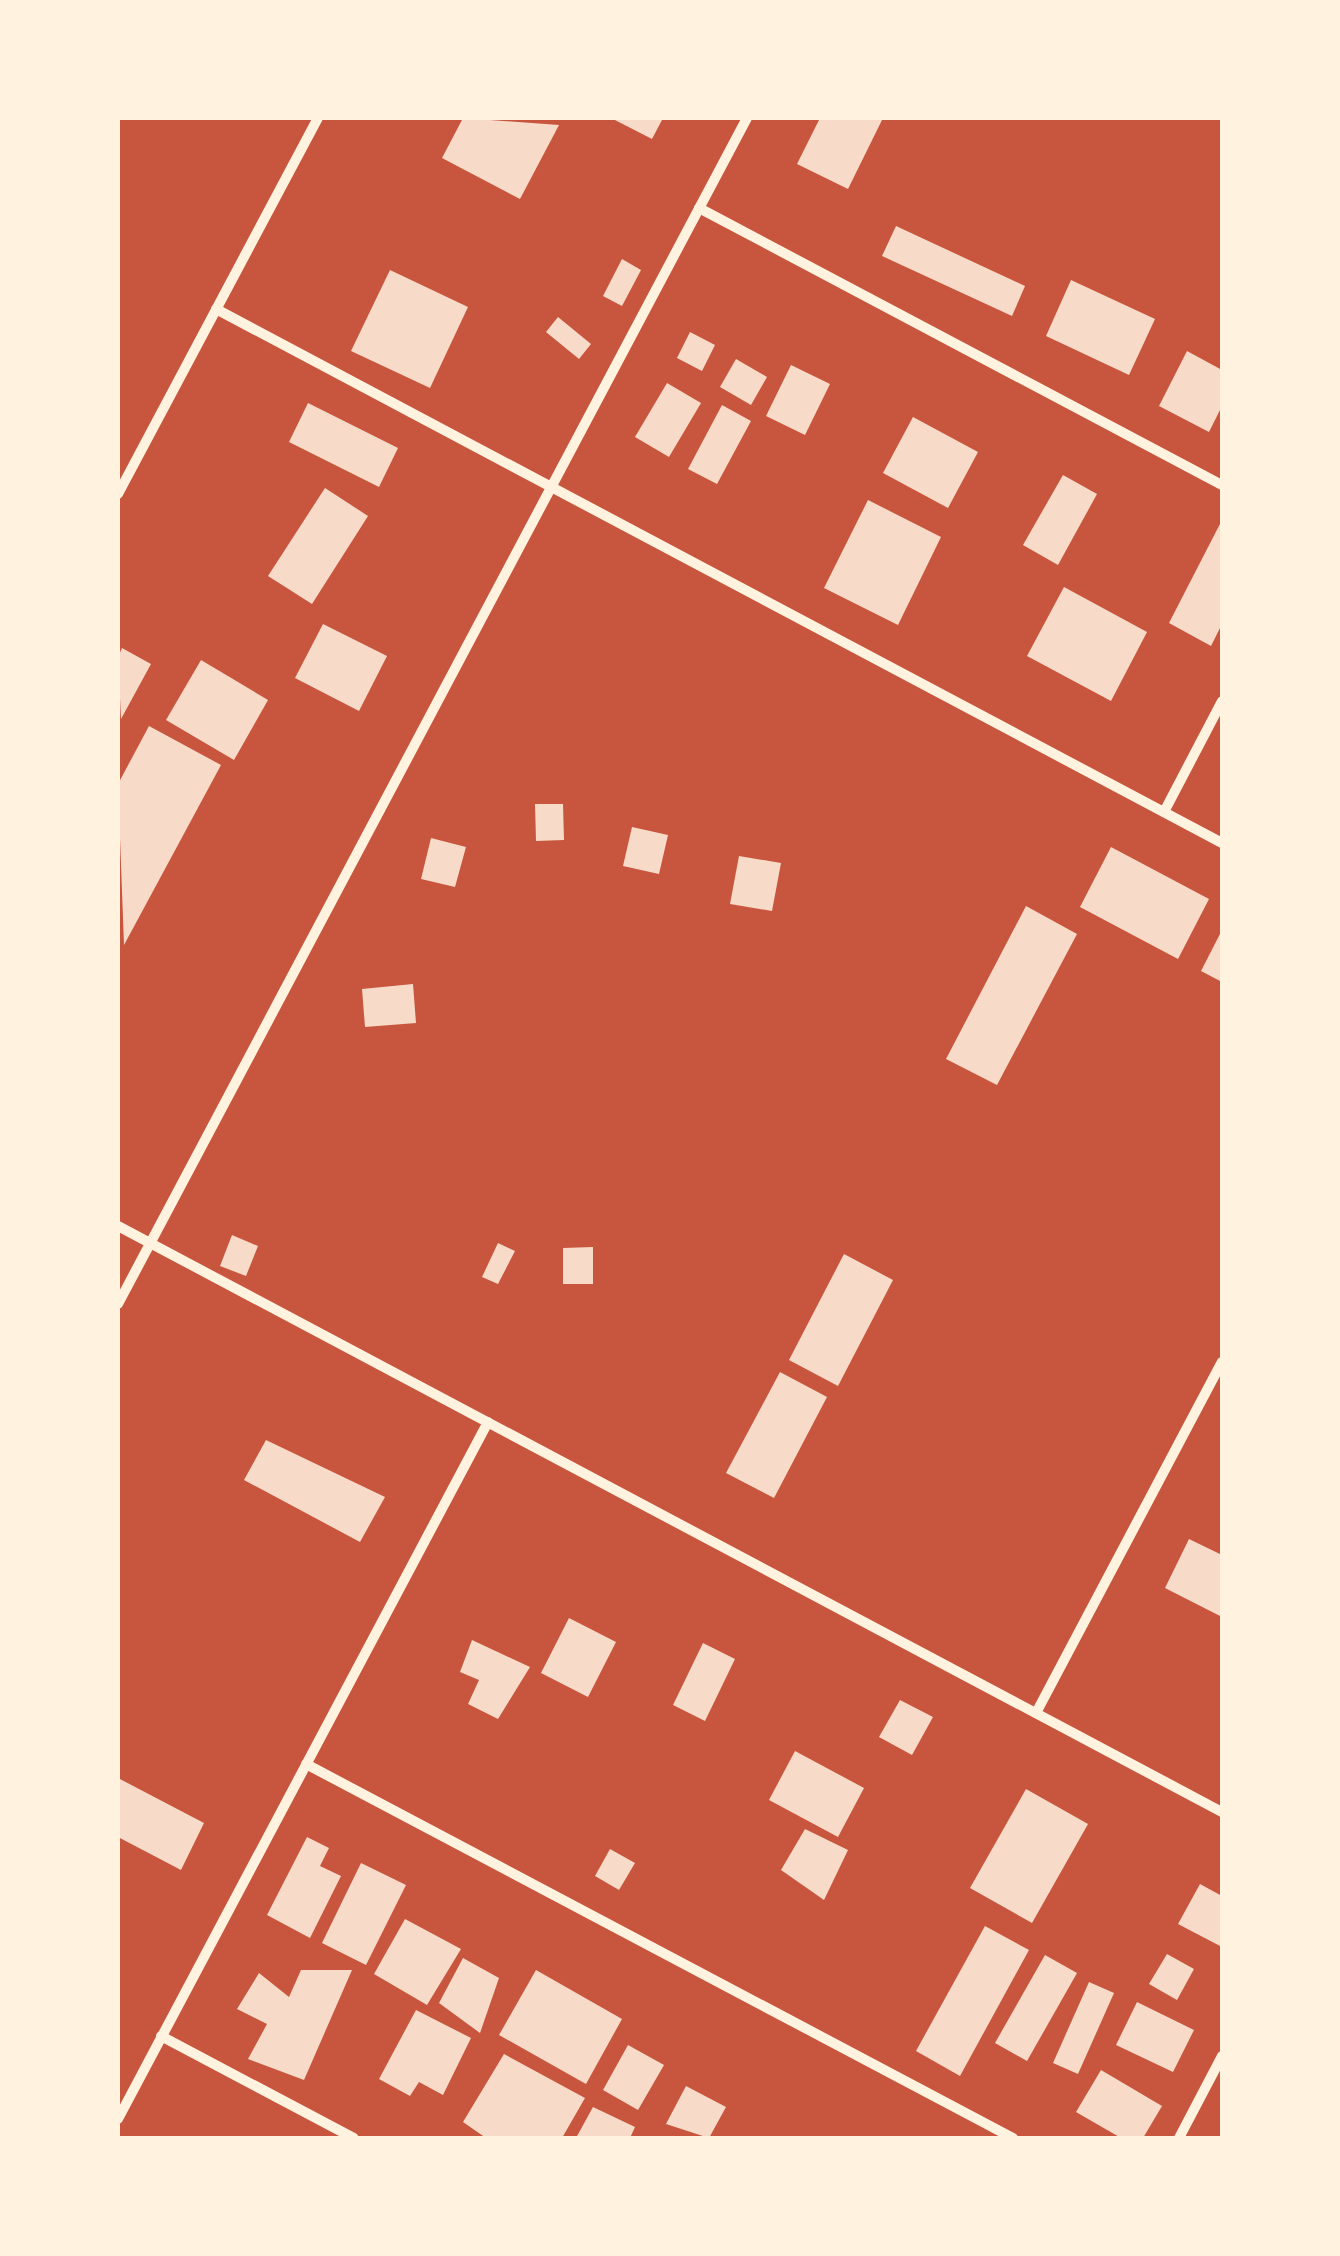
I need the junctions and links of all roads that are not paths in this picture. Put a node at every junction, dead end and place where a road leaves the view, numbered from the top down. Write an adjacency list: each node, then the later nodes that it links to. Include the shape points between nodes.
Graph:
1 (318, 118): 4 (street)
2 (747, 118): 3 (street)
3 (699, 208): 5 (street); 6 (street)
4 (216, 309): 6 (street); 7 (street)
5 (1222, 485)
6 (552, 487): 9 (street); 12 (street)
7 (118, 494)
8 (1222, 701): 9 (street)
9 (1164, 812): 10 (street)
10 (1222, 843)
11 (118, 1226): 12 (street)
12 (150, 1243): 13 (street); 15 (street)
13 (118, 1304)
14 (1222, 1362): 16 (street)
15 (488, 1422): 16 (street); 17 (street)
16 (1036, 1713): 18 (street)
17 (306, 1764): 19 (street); 23 (street)
18 (1222, 1812)
19 (161, 2036): 21 (street); 22 (street)
20 (1222, 2056): 24 (street)
21 (118, 2119)
22 (354, 2138)
23 (1013, 2138)
24 (1178, 2138)

